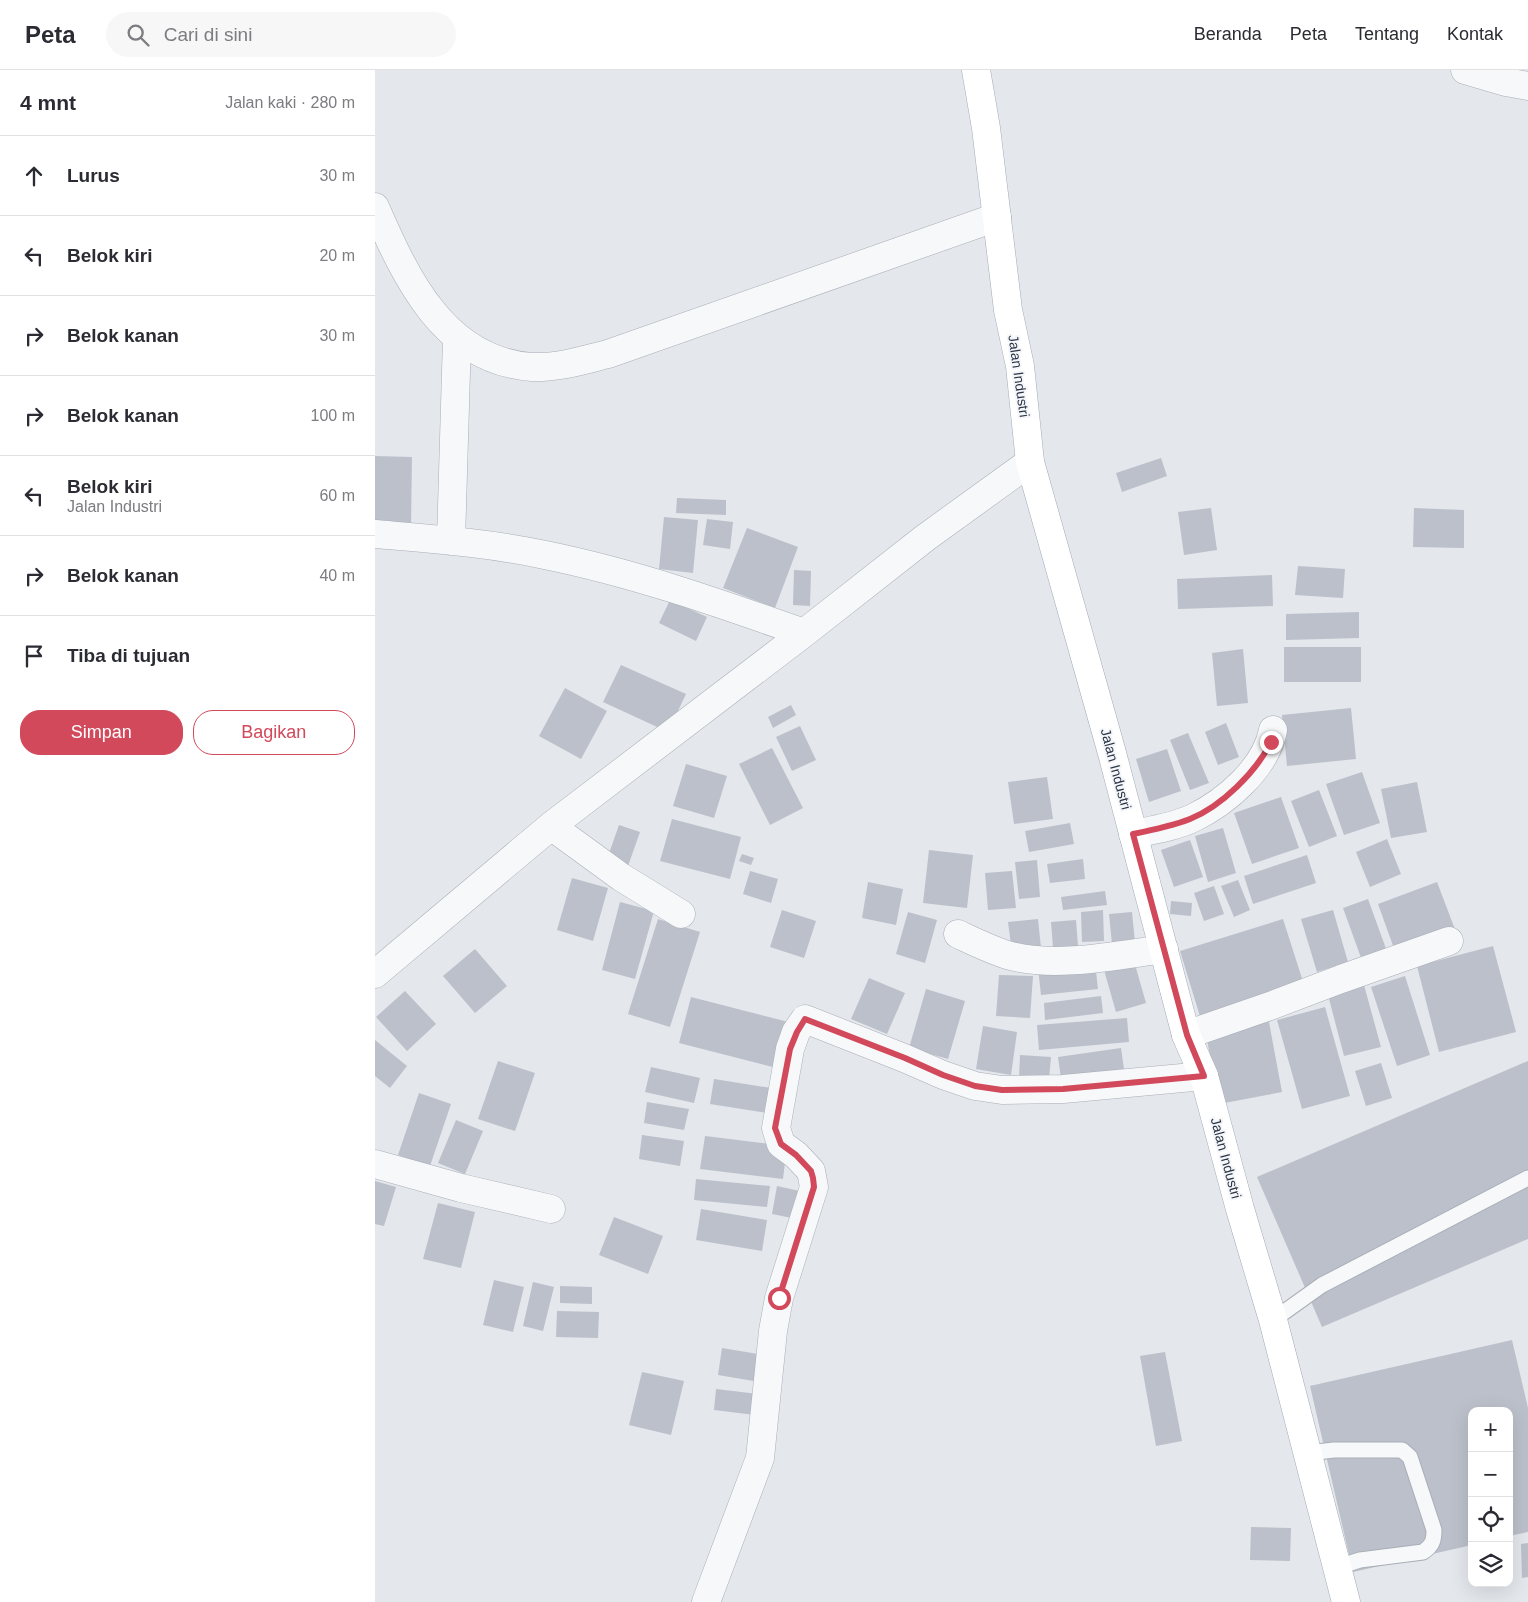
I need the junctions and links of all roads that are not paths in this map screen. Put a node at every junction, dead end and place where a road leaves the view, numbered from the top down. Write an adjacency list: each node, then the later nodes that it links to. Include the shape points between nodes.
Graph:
1 (977, 70): 5 (main road, Jalan Industri)
2 (1465, 70): 3 (street)
3 (1528, 86)
4 (375, 207): 6 (street, via 411,280 437,318)
5 (997, 217): 6 (street, via 608,354 533,367 482,354); 7 (main road, Jalan Industri, via 1008,310 1020,366)
6 (457, 338): 9 (street)
7 (1030, 462): 10 (street, via 925,538); 13 (main road, Jalan Industri)
8 (375, 534): 9 (street)
9 (451, 541): 10 (street, via 544,554 627,574)
10 (804, 633): 12 (street)
11 (1273, 730): 13 (street, via 1271,742 1258,763 1219,802 1192,818 1161,829)
12 (551, 826): 14 (street); 18 (street)
13 (1133, 834): 17 (main road, Jalan Industri)
14 (681, 914)
15 (958, 934): 17 (street, via 994,950 1029,960 1089,958)
16 (1449, 941): 19 (street)
17 (1164, 949): 19 (main road, Jalan Industri)
18 (375, 974)
19 (1187, 1035): 20 (main road, Jalan Industri)
20 (1204, 1076): 24 (main road, Jalan Industri); 27 (street, via 1063,1089 1002,1090 975,1086 943,1075 805,1019 790,1049 775,1128 781,1144 811,1171 814,1187 779,1298 760,1458)
21 (375, 1164): 23 (street)
22 (1528, 1178): 24 (lane, via 1322,1285)
23 (551, 1209)
24 (1273, 1320): 25 (main road, Jalan Industri)
25 (1308, 1453): 26 (main road, Jalan Industri); 26 (lane, via 1401,1450 1410,1457 1434,1530 1434,1540 1423,1552 1360,1560)
26 (1338, 1567): 28 (main road, Jalan Industri)
27 (706, 1602)
28 (1346, 1602)

